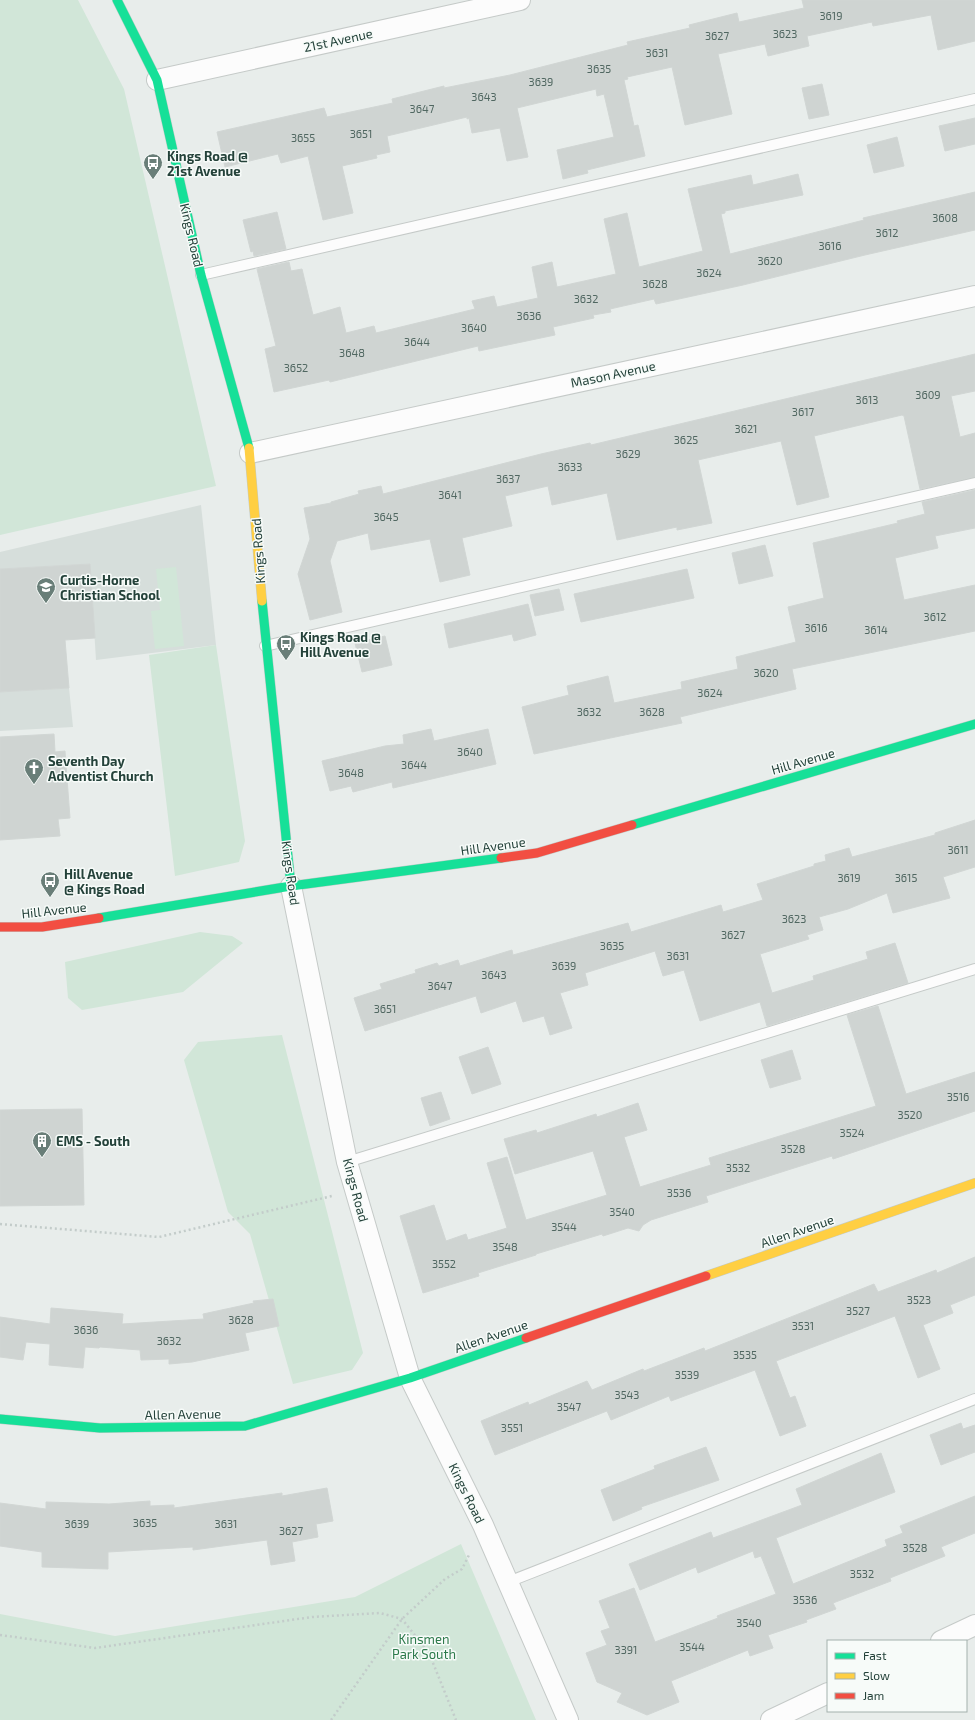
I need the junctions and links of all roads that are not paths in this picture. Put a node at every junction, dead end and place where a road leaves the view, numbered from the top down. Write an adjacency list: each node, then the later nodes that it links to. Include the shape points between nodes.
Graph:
1 (117, 0): 3 (street, Kings Road)
2 (520, 0): 3 (street, 21st Avenue)
3 (157, 80): 5 (street, Kings Road)
4 (975, 98): 5 (lane)
5 (201, 275): 7 (street, Kings Road)
6 (975, 296): 7 (street, Mason Avenue)
7 (250, 453): 9 (street, Kings Road)
8 (975, 483): 9 (lane)
9 (265, 646): 11 (street, Kings Road)
10 (975, 724): 11 (street, Hill Avenue, via 537,853)
11 (291, 886): 12 (street, Hill Avenue, via 42,927); 14 (street, Kings Road)
12 (0, 927)
13 (975, 969): 14 (lane)
14 (347, 1162): 16 (street, Kings Road)
15 (975, 1183): 16 (street, Allen Avenue)
16 (410, 1378): 18 (street, Allen Avenue, via 246,1426 100,1428); 19 (street, Kings Road, via 484,1525)
17 (975, 1399): 19 (lane)
18 (0, 1419)
19 (508, 1582): 23 (street, Kings Road)
20 (975, 1625): 21 (street)
21 (943, 1640)
22 (827, 1693): 24 (street)
23 (568, 1720)
24 (771, 1720)

